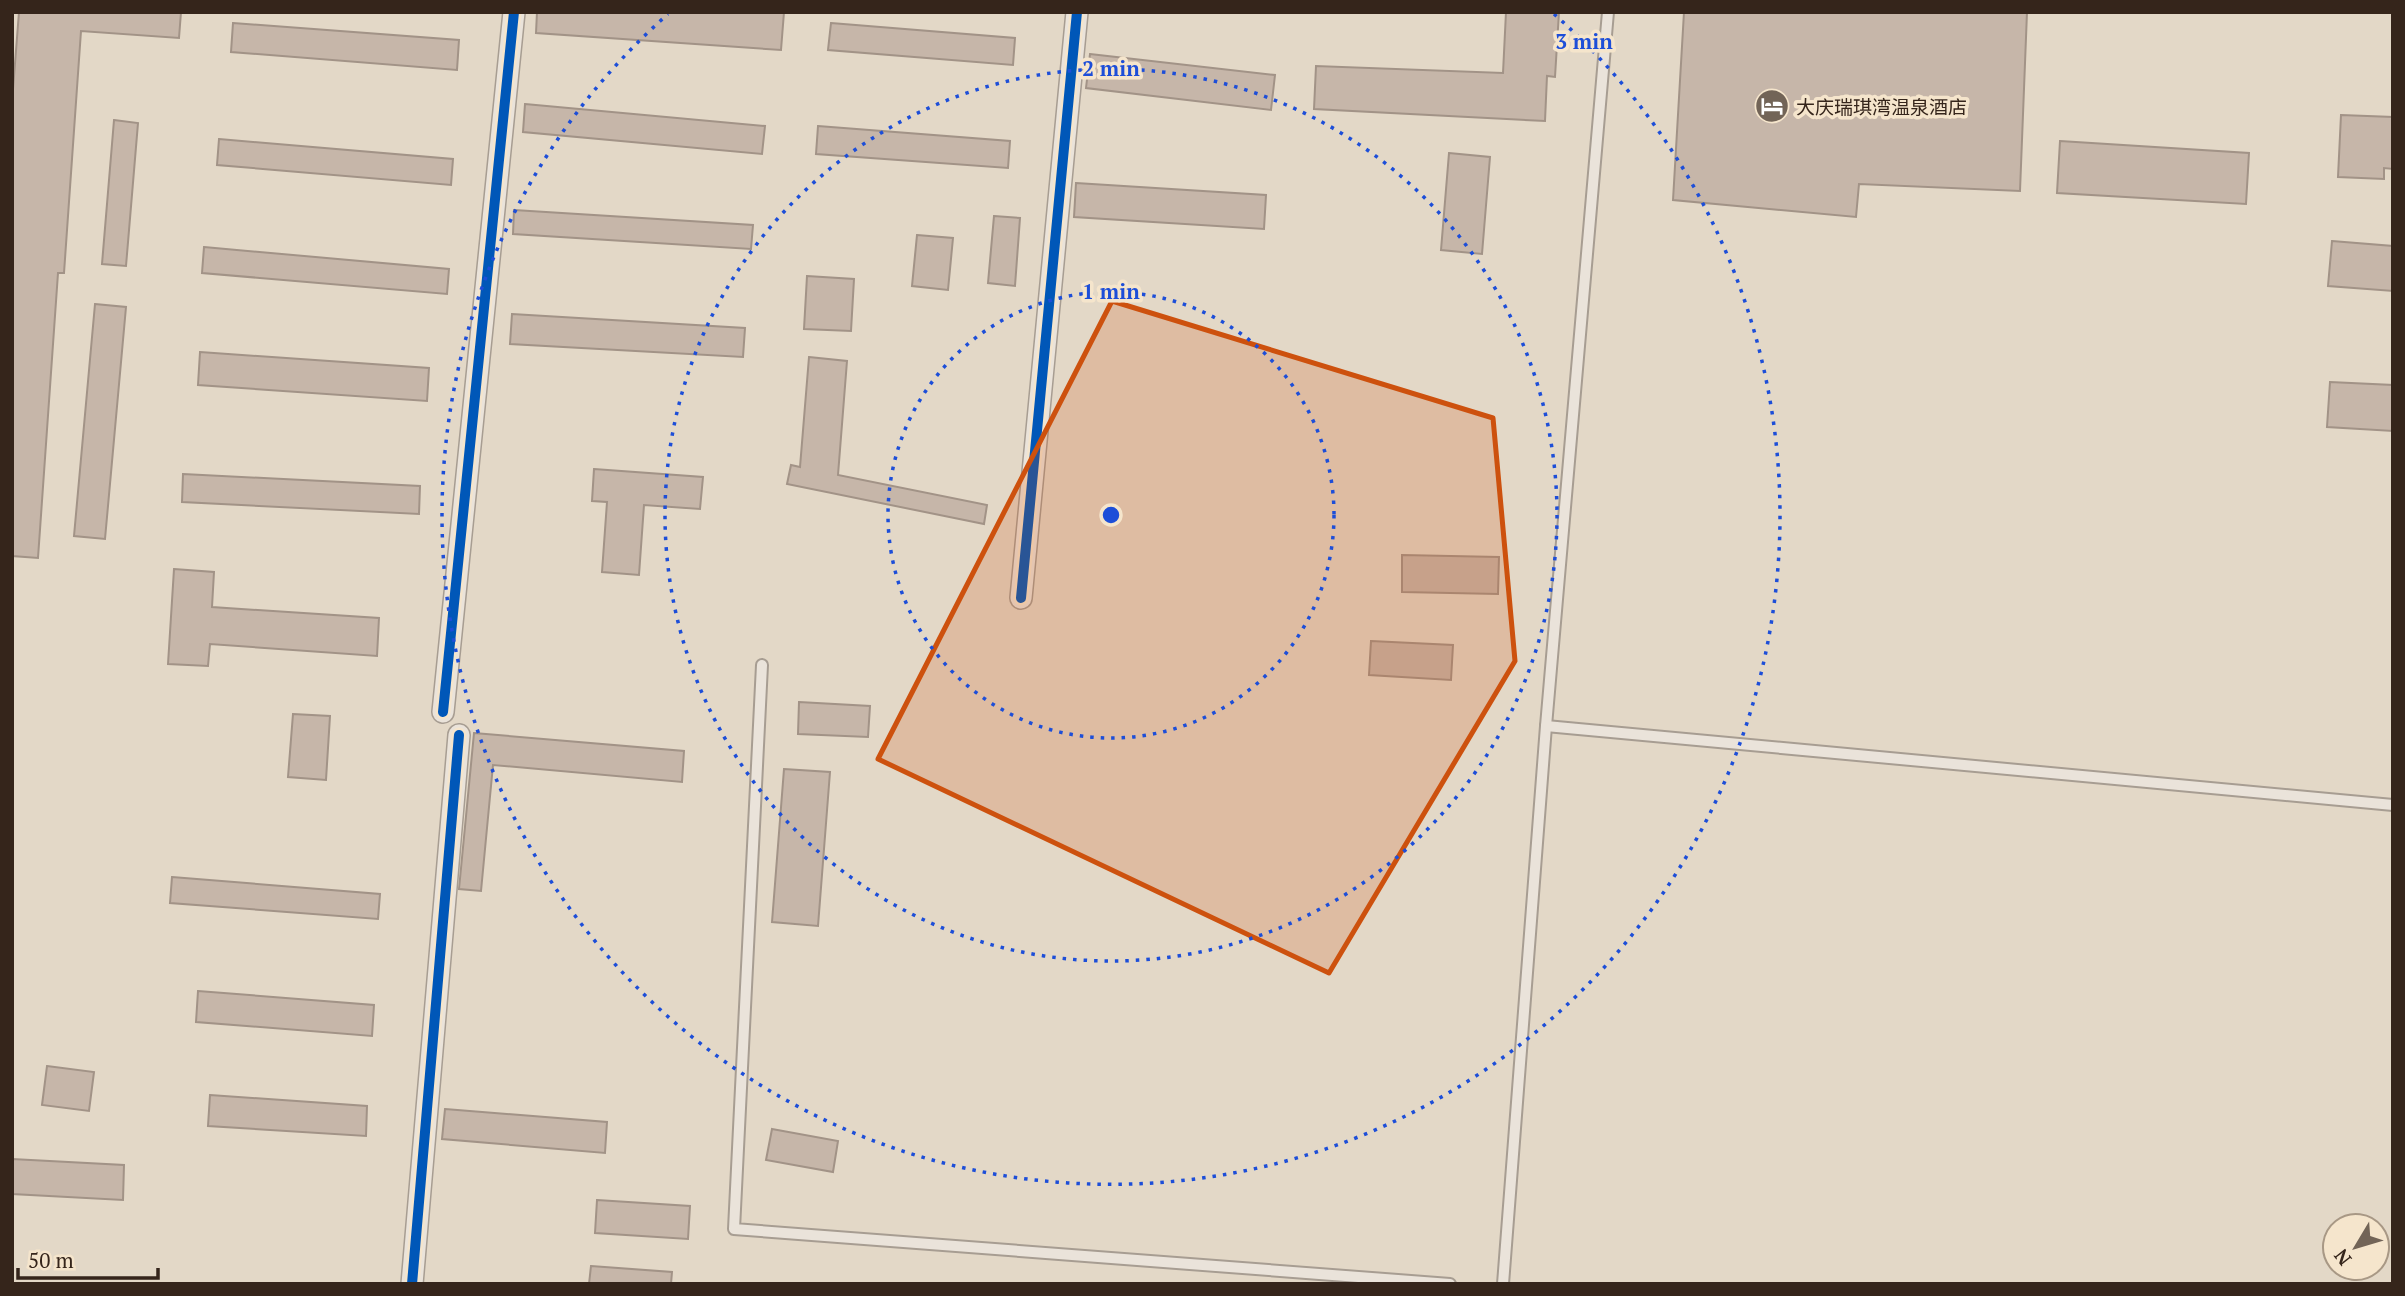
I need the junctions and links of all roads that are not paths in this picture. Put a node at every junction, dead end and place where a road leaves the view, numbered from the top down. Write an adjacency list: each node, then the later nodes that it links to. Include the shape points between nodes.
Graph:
1 (514, 12): 6 (street)
2 (1077, 12): 4 (street)
3 (1608, 12): 7 (lane)
4 (1021, 598)
5 (762, 664): 11 (lane, via 734,1229)
6 (443, 712)
7 (1546, 726): 9 (lane); 12 (lane)
8 (459, 735): 10 (street)
9 (2393, 805)
10 (412, 1284)
11 (1450, 1284)
12 (1503, 1284)

